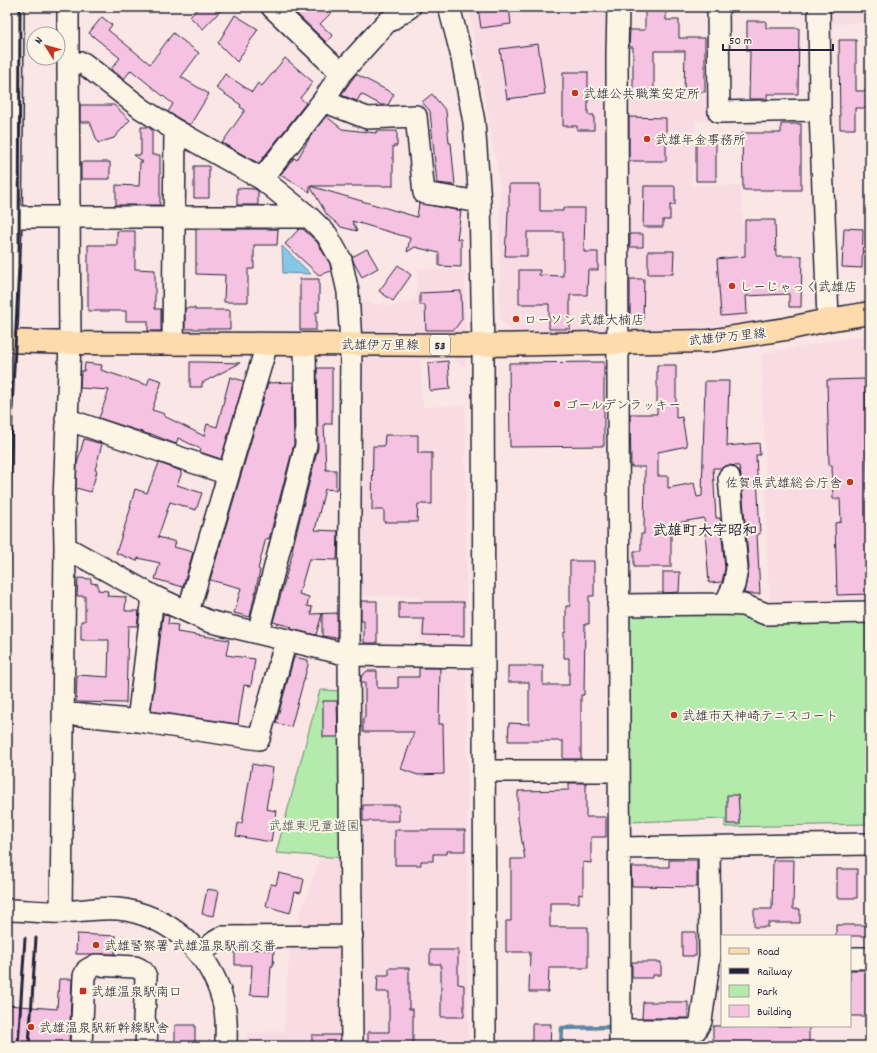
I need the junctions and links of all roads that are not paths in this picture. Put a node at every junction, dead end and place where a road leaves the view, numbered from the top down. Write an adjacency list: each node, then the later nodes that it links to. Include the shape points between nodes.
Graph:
1 (13, 7): 16 (street)
2 (68, 7): 9 (street)
3 (272, 7): 10 (street)
4 (410, 7): 10 (street, via 386,23)
5 (448, 7): 15 (street, via 461,53 474,122)
6 (618, 7): 24 (street)
7 (718, 7): 12 (street, via 719,112)
8 (819, 7): 12 (street)
9 (68, 63): 13 (street, via 82,63 142,109); 18 (street)
10 (341, 73): 11 (street)
11 (323, 101): 14 (street); 15 (street, via 367,118 416,116 424,193)
12 (820, 110): 21 (street)
13 (175, 130): 14 (street); 19 (street)
14 (262, 179): 17 (street)
15 (480, 202): 30 (street)
16 (9, 217): 18 (street); 22 (street)
17 (309, 217): 19 (street); 29 (street, via 327,235 341,260 348,292)
18 (70, 218): 19 (street); 25 (street)
19 (174, 218): 26 (street)
20 (870, 313): 21 (main road, 武雄伊万里線 / 53)
21 (828, 320): 24 (main road, 武雄伊万里線 / 53, via 708,341)
22 (7, 324)
23 (7, 341): 25 (main road, 武雄伊万里線 / 53)
24 (619, 342): 30 (main road, 武雄伊万里線 / 53); 37 (street)
25 (70, 343): 26 (main road, 武雄伊万里線 / 53); 31 (street)
26 (173, 344): 27 (main road, 武雄伊万里線 / 53)
27 (267, 344): 28 (main road, 武雄伊万里線 / 53); 32 (street)
28 (305, 344): 29 (main road, 武雄伊万里線 / 53); 40 (street, via 306,445)
29 (351, 344): 30 (main road, 武雄伊万里線 / 53); 42 (street)
30 (483, 345): 43 (street)
31 (66, 419): 32 (street); 34 (street)
32 (228, 474): 38 (street)
33 (729, 477): 36 (street, via 737,569 734,586)
34 (65, 547): 35 (street); 44 (street)
35 (153, 596): 38 (street); 45 (street)
36 (725, 604): 37 (street); 39 (street, via 743,605 766,614)
37 (618, 605): 47 (street)
38 (188, 612): 40 (street, via 208,621)
39 (870, 612)
40 (258, 633): 41 (street)
41 (286, 640): 42 (street); 45 (street, via 259,739)
42 (349, 655): 43 (street); 54 (street)
43 (484, 657): 46 (street)
44 (63, 713): 45 (street); 53 (street)
45 (138, 722)
46 (484, 771): 47 (street); 64 (street)
47 (619, 771): 51 (street)
48 (870, 833): 50 (street, via 709,835)
49 (870, 844): 50 (street)
50 (713, 847): 51 (street); 56 (street); 59 (street, via 710,956 701,1021 696,1030)
51 (620, 848): 59 (street)
52 (7, 910): 53 (street)
53 (61, 912): 55 (street, via 125,910 164,924)
54 (352, 936): 55 (street, via 223,937); 63 (street)
55 (200, 954): 62 (street, via 215,978 222,999)
56 (721, 957)
57 (851, 958): 58 (street)
58 (870, 958)
59 (624, 1038)
60 (80, 1046): 61 (street, via 84,976 87,970 96,965 135,967 144,972)
61 (146, 1046)
62 (226, 1046)
63 (352, 1046)
64 (485, 1046)

